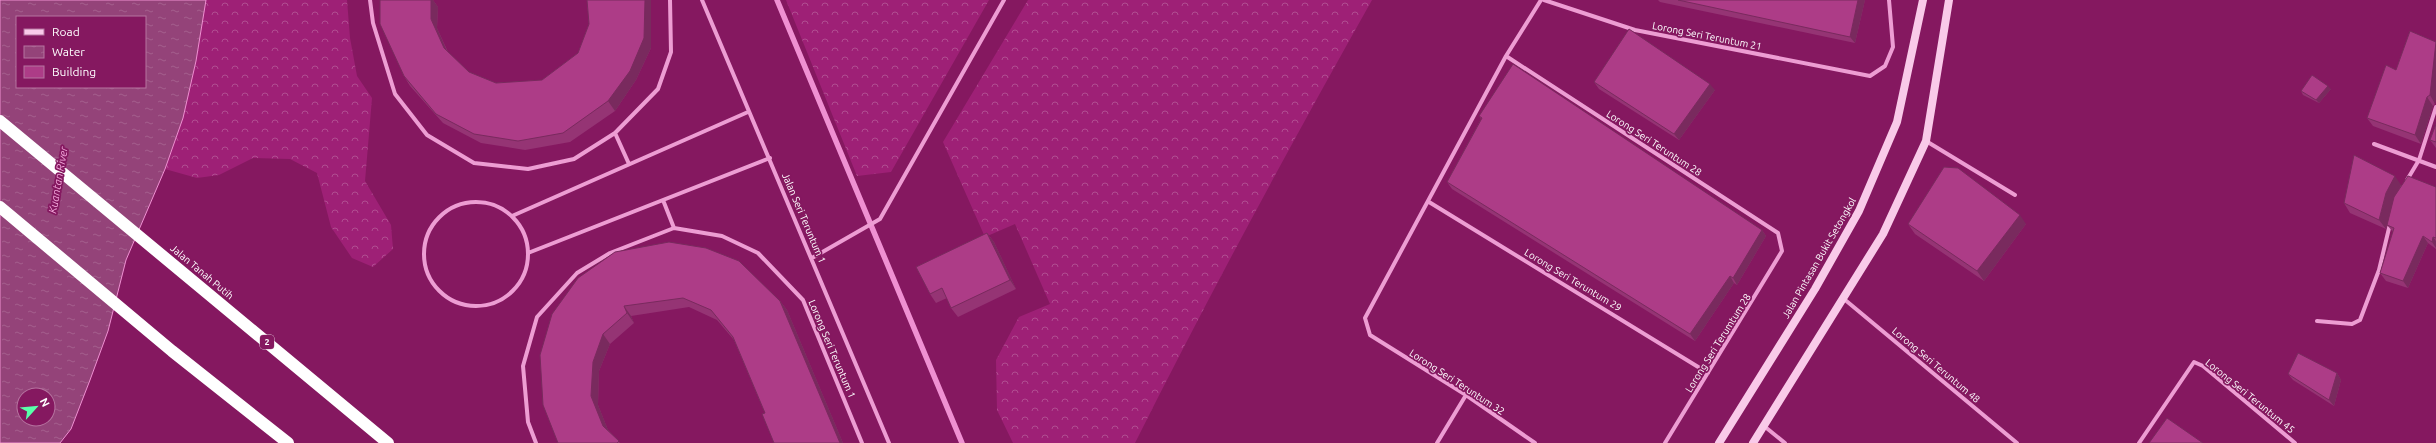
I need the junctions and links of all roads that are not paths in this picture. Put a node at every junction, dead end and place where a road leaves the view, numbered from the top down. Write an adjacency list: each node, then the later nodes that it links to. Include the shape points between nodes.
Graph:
1 (370, 0): 13 (street, via 373,24 395,94 427,135 474,163 528,169 574,159)
2 (670, 0): 13 (street, via 671,52 658,89)
3 (702, 0): 11 (street, Jalan Seri Teruntum 1)
4 (1004, 0): 30 (street, via 880,219)
5 (1542, 0): 6 (street, Lorong Seri Teruntum 21, via 1635,30 1870,76 1885,66 1893,47); 9 (street)
6 (1889, 0)
7 (1923, 0): 44 (main road, Jalan Pintasan Bukit Setongkol, via 1897,122 1860,211 1815,289)
8 (1949, 0): 14 (main road)
9 (1506, 56): 23 (street); 28 (street, Lorong Seri Teruntum 28, via 1778,233)
10 (2436, 107): 17 (street)
11 (748, 112): 16 (street, Jalan Seri Teruntum 1); 18 (street)
12 (0, 121): 37 (highway, Jalan Tanah Putih / 2)
13 (615, 133): 18 (street)
14 (1926, 141): 21 (street); 31 (main road, via 1883,234)
15 (2374, 144): 17 (street)
16 (770, 158): 22 (street); 30 (street, Jalan Seri Teruntum 1)
17 (2419, 160): 19 (street); 20 (street)
18 (629, 164): 25 (street)
19 (2436, 167)
20 (2404, 185)
21 (2015, 195)
22 (663, 200): 27 (street); 29 (street)
23 (1429, 202): 33 (street, Lorong Seri Teruntum 29); 34 (street, Lorong Seri Teruntum 32, via 1365,318 1370,336)
24 (0, 207): 36 (highway, via 172,351)
25 (512, 216): 29 (street, via 524,233); 29 (street, via 490,203 464,202 441,214 426,235 424,261 433,285 454,302 480,306 504,298 522,279)
26 (2392, 216): 32 (street, via 2379,270 2360,320 2352,324)
27 (674, 228): 38 (street, via 610,253 577,273 537,317 523,366 528,422); 39 (street, Lorong Seri Teruntum 1, via 722,236 758,253 803,300)
28 (1782, 251): 33 (street, Lorong Seri Terumtum 28)
29 (528, 253)
30 (812, 258): 40 (street, Jalan Seri Teruntum 1)
31 (1844, 299): 35 (main road); 47 (street, Lorong Seri Teruntum 48)
32 (2317, 321)
33 (1708, 373): 43 (street, Lorong Seri Terumtum 28)
34 (1466, 395): 41 (street); 42 (street, Lorong Seri Teruntum 32)
35 (1764, 426): 45 (main road); 46 (street)
36 (288, 443)
37 (388, 443)
38 (536, 443)
39 (862, 443)
40 (889, 443)
41 (1437, 443)
42 (1535, 443)
43 (1665, 443)
44 (1719, 443)
45 (1753, 443)
46 (1785, 443)
47 (2017, 443)
48 (2139, 443): 49 (street, Lorong Seri Teruntum 45, via 2194,362 2203,366)
49 (2295, 443)

